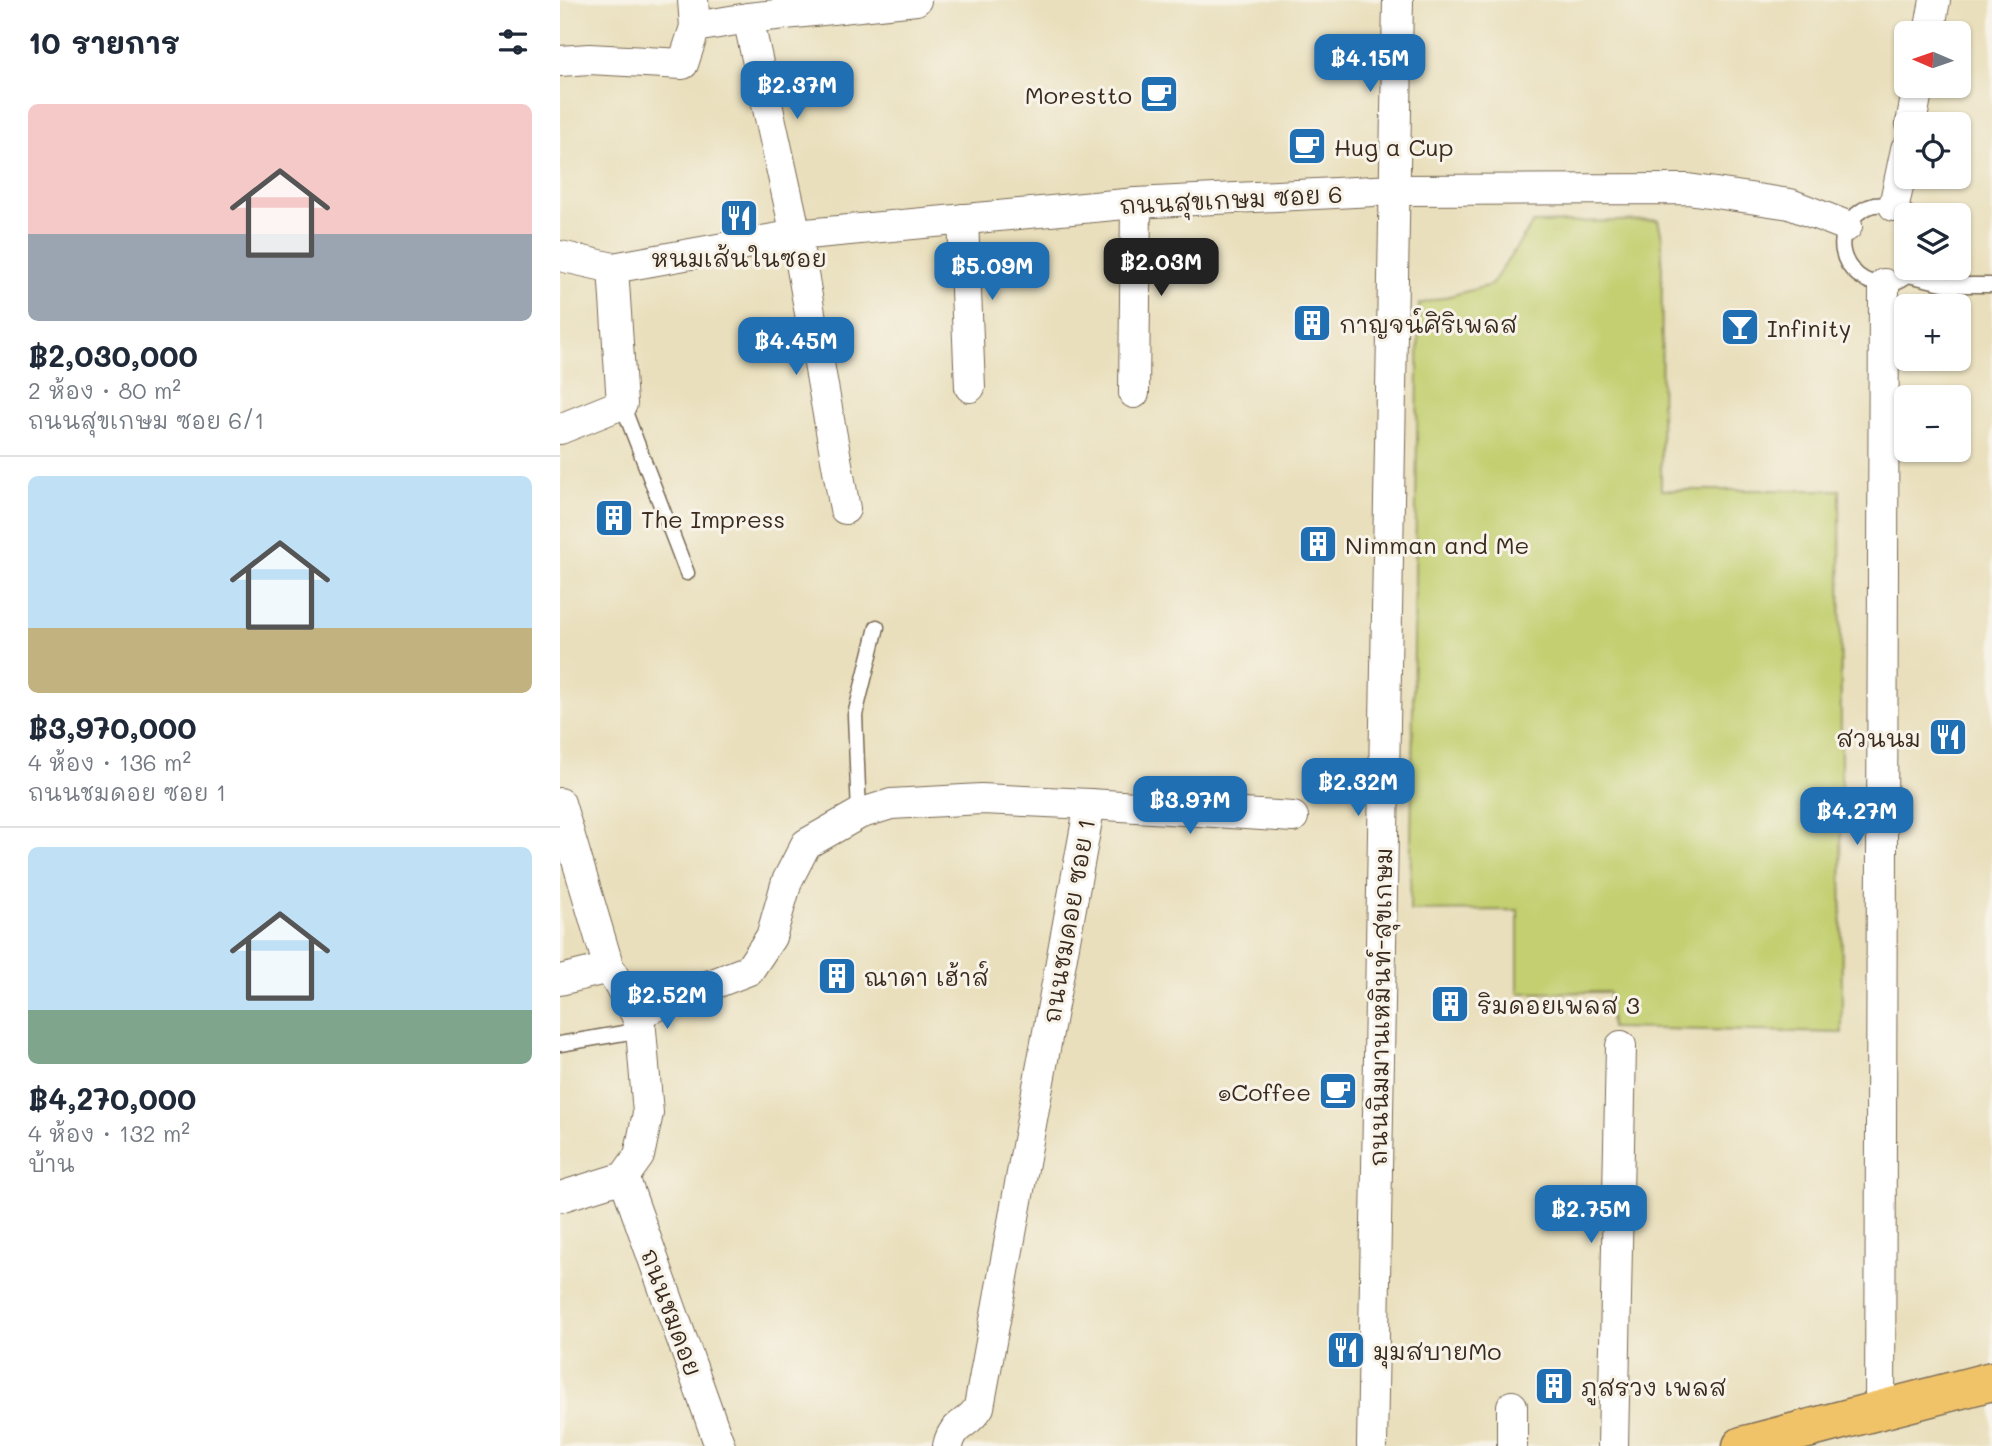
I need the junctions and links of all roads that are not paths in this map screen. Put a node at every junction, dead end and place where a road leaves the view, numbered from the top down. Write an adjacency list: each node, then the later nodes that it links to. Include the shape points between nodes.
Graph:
1 (916, 0): 5 (street)
2 (1398, 0): 8 (street, ถนนนิมมานเหมินท์-สุขเกษม)
3 (1936, 0): 6 (street)
4 (694, 13): 5 (street); 7 (street, via 683,64)
5 (748, 18): 13 (street)
6 (1932, 21)
7 (560, 61)
8 (1394, 190): 9 (street, ถนนสุขเกษม ซอย 6); 12 (street, ถนนสุขเกษม ซอย 6, via 1688,189 1790,204); 43 (street, ถนนนิมมานเหมินท์-สุขเกษม)
9 (1136, 203): 11 (street, ถนนสุขเกษม ซอย 6); 21 (street)
10 (1894, 209): 12 (lane, via 1872,205)
11 (963, 219): 13 (street, ถนนสุขเกษม ซอย 6); 20 (street)
12 (1847, 226): 16 (lane, via 1846,261 1862,279 1873,284)
13 (796, 235): 15 (street, ถนนสุขเกษม ซอย 6); 24 (street)
14 (560, 256): 15 (street)
15 (613, 268): 22 (street)
16 (1894, 278)
17 (1902, 280): 40 (street)
18 (1924, 280): 19 (lane)
19 (1992, 285)
20 (970, 387)
21 (1134, 393)
22 (622, 404): 23 (street); 25 (lane)
23 (560, 429)
24 (845, 509)
25 (687, 573)
26 (877, 627): 29 (lane, via 855,715)
27 (560, 803): 31 (street)
28 (1090, 804): 29 (street, ถนนชมดอย ซอย 1, via 981,799 891,804); 30 (street); 42 (street, ถนนชมดอย ซอย 1, via 979,1407 973,1418 956,1426)
29 (859, 814): 33 (street, ถนนชมดอย ซอย 1, via 806,844 788,881 771,937 749,970)
30 (1293, 817)
31 (609, 968): 32 (street); 33 (street)
32 (560, 981)
33 (638, 1022): 34 (lane); 36 (street, via 648,1113 639,1156)
34 (560, 1044)
35 (1621, 1046): 45 (street)
36 (624, 1177): 37 (street); 41 (street, ถนนชมดอย)
37 (560, 1197)
38 (1992, 1381): 40 (main road)
39 (1511, 1406): 44 (street)
40 (1880, 1410): 46 (main road)
41 (720, 1446)
42 (948, 1446)
43 (1372, 1446)
44 (1512, 1446)
45 (1613, 1446)
46 (1742, 1446)

